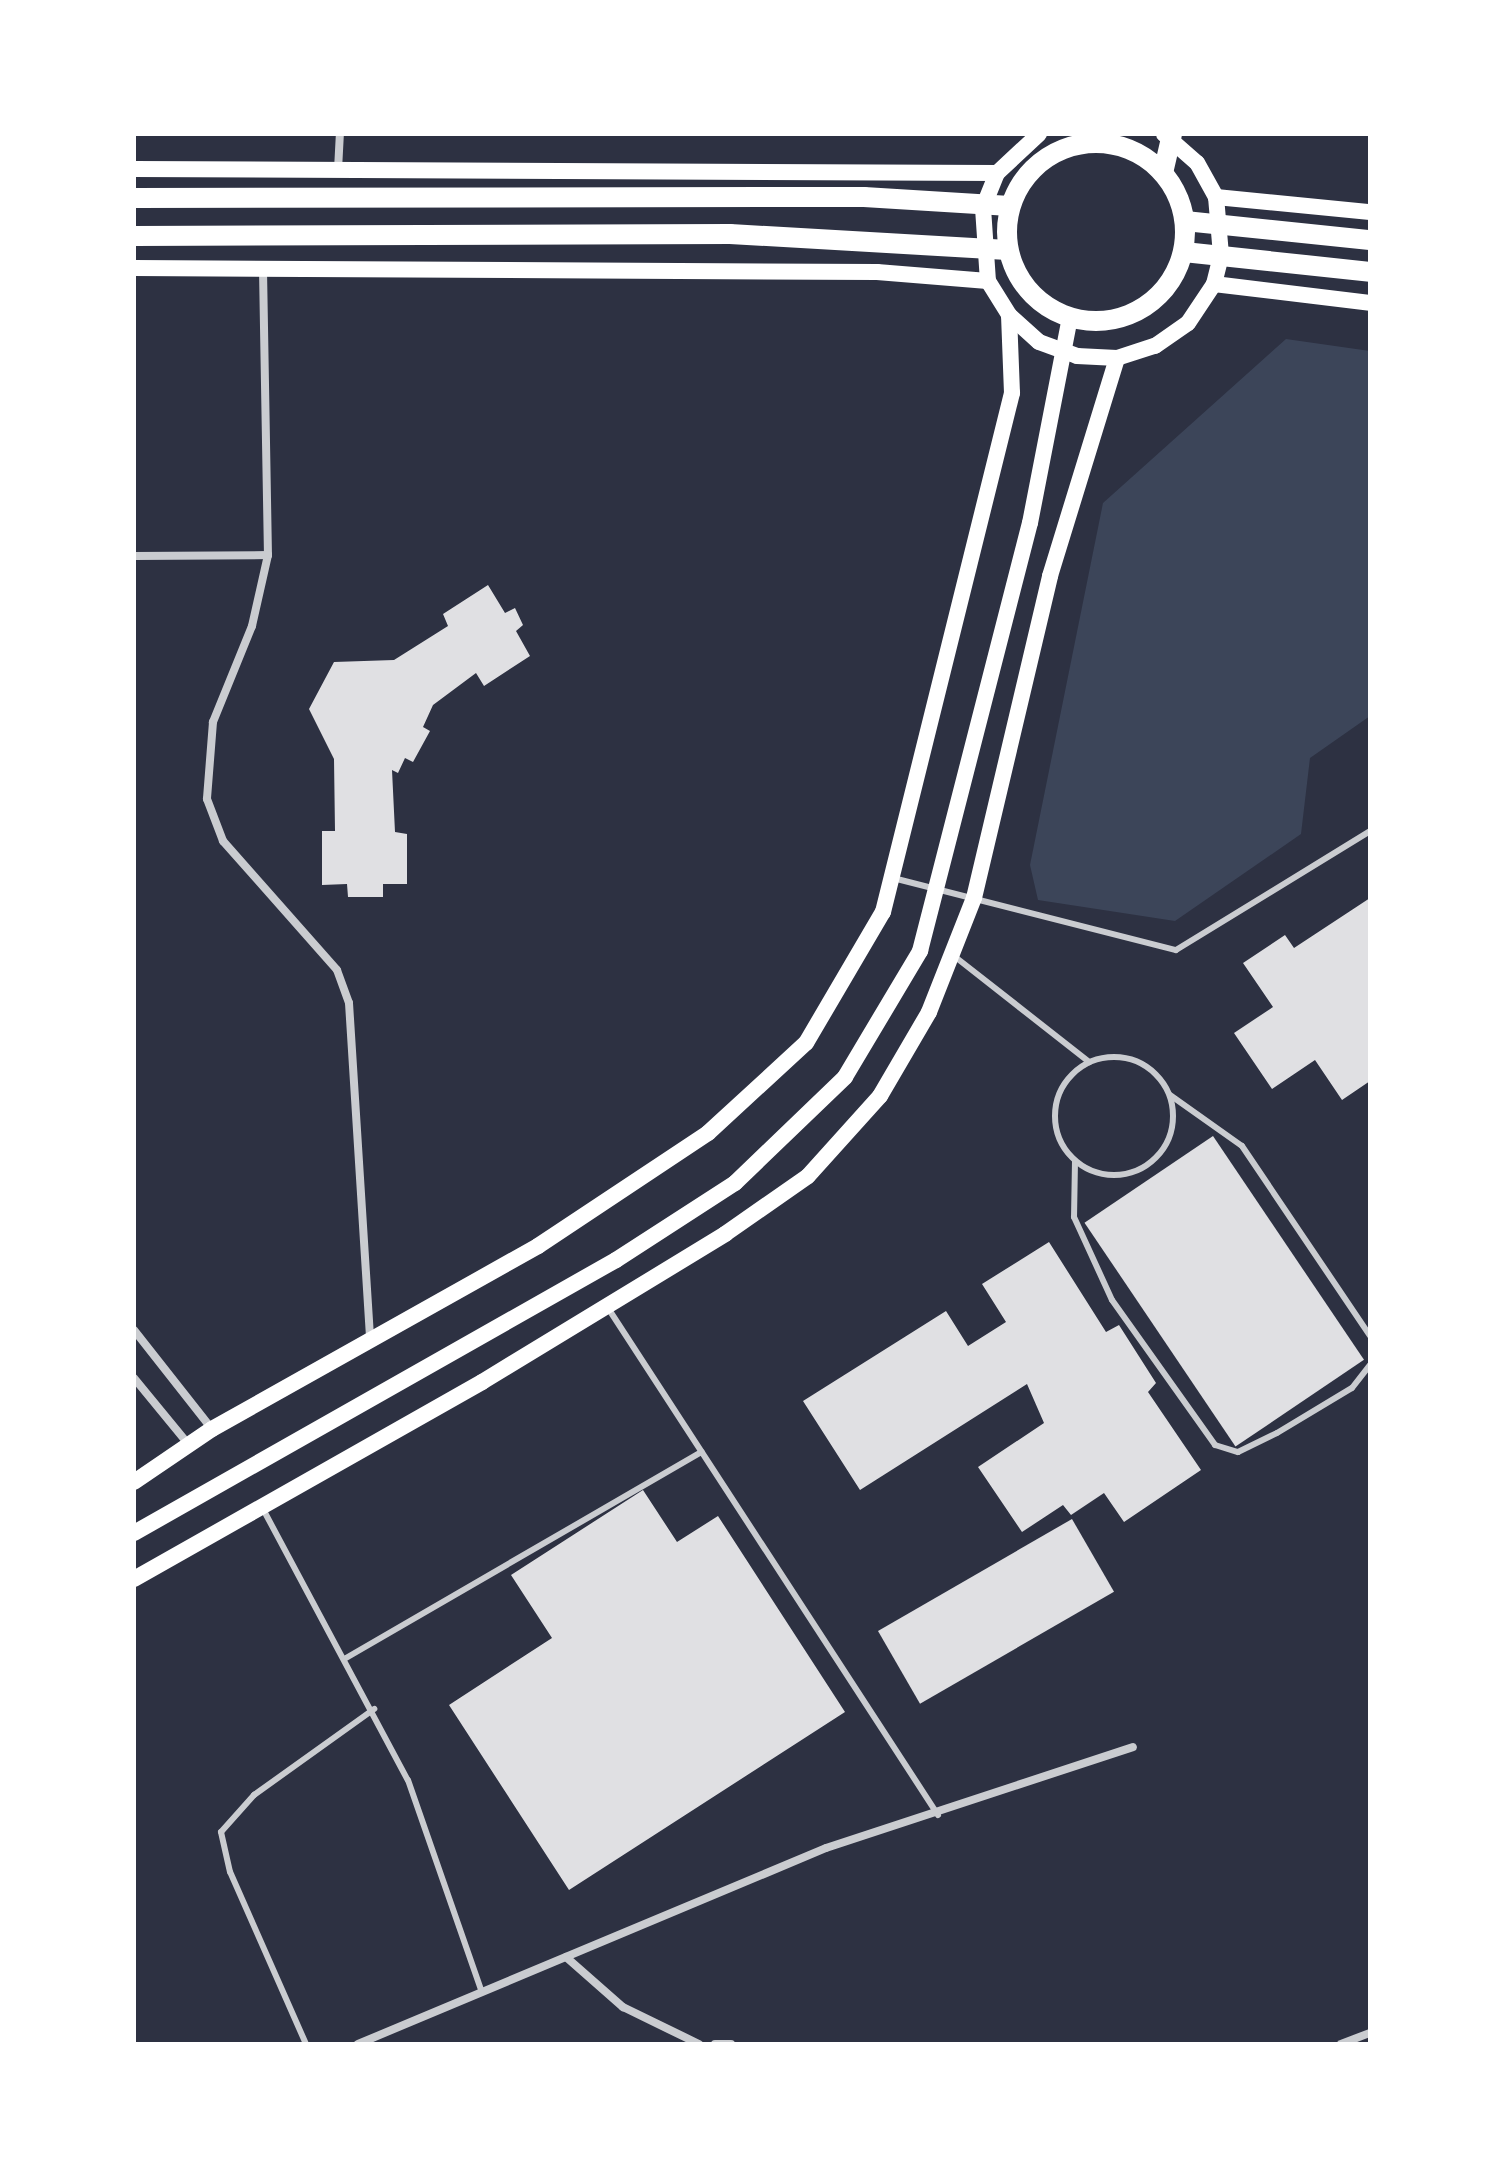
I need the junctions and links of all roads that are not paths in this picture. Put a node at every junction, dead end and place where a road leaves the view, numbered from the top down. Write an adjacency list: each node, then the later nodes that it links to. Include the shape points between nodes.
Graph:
1 (340, 134): 7 (street)
2 (1039, 134): 8 (main road)
3 (1164, 134): 10 (main road, via 1197,163)
4 (1172, 134): 9 (main road)
5 (1085, 139): 9 (main road, via 1132,150); 12 (main road, via 1037,164)
6 (134, 169): 7 (main road)
7 (338, 170): 8 (main road)
8 (997, 173): 22 (main road, via 983,208)
9 (1163, 173): 14 (main road)
10 (1216, 197): 13 (main road); 23 (main road, via 1222,226)
11 (134, 198): 12 (main road, via 864,197)
12 (1010, 206): 17 (main road)
13 (1370, 212)
14 (1185, 221): 16 (main road); 18 (main road)
15 (134, 236): 17 (main road, via 730,234)
16 (1370, 240)
17 (1008, 250): 26 (main road, via 1030,292)
18 (1184, 252): 21 (main road); 26 (main road, via 1163,290 1128,316)
19 (134, 268): 20 (main road)
20 (263, 270): 22 (main road, via 877,272); 28 (street)
21 (1370, 272)
22 (988, 281): 25 (main road)
23 (1214, 284): 24 (main road); 27 (main road, via 1188,323 1155,346)
24 (1370, 303)
25 (1009, 315): 27 (main road, via 1039,342 1077,356); 31 (main road, via 1012,393)
26 (1070, 317): 48 (main road, via 1030,523 925,936 845,1077 735,1183 616,1260)
27 (1117, 358): 32 (main road, via 1050,576)
28 (268, 555): 29 (street); 40 (street, via 252,626 213,722 207,799 223,841 337,970 349,1003)
29 (134, 556)
30 (1370, 831): 32 (lane, via 1176,950)
31 (891, 878): 32 (lane); 40 (main road, via 883,912 806,1043 708,1133)
32 (974, 898): 33 (main road)
33 (954, 956): 34 (lane); 37 (main road, via 880,1096 808,1176)
34 (1089, 1062): 35 (lane, via 1117,1057 1145,1065); 36 (lane, via 1072,1073 1055,1107 1056,1127)
35 (1170, 1095): 36 (lane, via 1171,1133 1148,1165 1111,1175); 39 (lane, via 1242,1146)
36 (1075, 1161): 41 (lane, via 1074,1217 1112,1300 1215,1445 1238,1452 1277,1433 1352,1388)
37 (607, 1306): 45 (lane); 47 (main road)
38 (134, 1330): 43 (street)
39 (1370, 1336)
40 (371, 1343): 43 (main road)
41 (1370, 1365)
42 (134, 1378): 44 (street)
43 (212, 1429): 44 (main road)
44 (189, 1445): 46 (main road)
45 (702, 1452): 50 (lane); 53 (lane)
46 (134, 1482)
47 (261, 1504): 49 (main road); 50 (lane)
48 (134, 1533)
49 (134, 1579)
50 (346, 1658): 51 (lane)
51 (374, 1709): 55 (lane, via 408,1780); 58 (lane, via 254,1795 221,1832 230,1872)
52 (1133, 1747): 53 (street)
53 (938, 1815): 54 (street, via 826,1848)
54 (566, 1957): 55 (street); 60 (street, via 623,2007)
55 (482, 1992): 59 (street)
56 (1370, 2033): 57 (street)
57 (1347, 2043)
58 (306, 2044)
59 (358, 2044)
60 (699, 2044)
61 (715, 2044): 62 (street)
62 (731, 2044)

